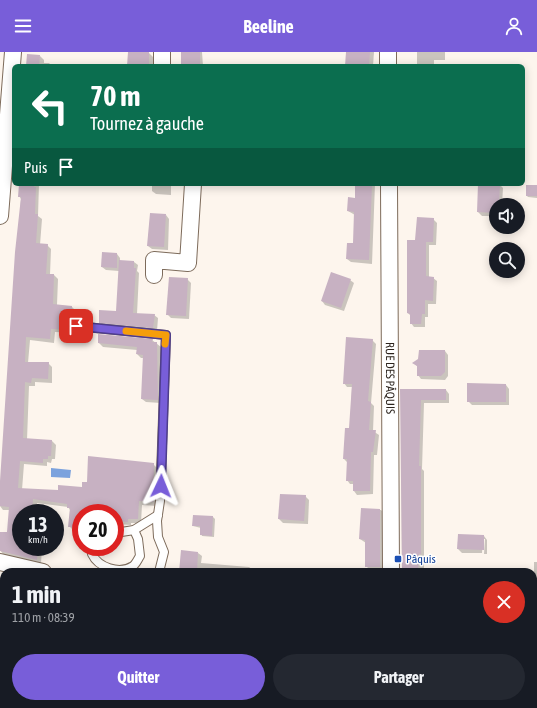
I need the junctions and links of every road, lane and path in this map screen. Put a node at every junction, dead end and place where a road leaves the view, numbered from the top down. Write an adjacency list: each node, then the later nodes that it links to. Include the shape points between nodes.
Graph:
1 (13, 52): 6 (street)
2 (162, 52): 4 (street)
3 (388, 52): 5 (street)
4 (162, 64)
5 (388, 64)
6 (1, 176): 9 (street)
7 (192, 186): 10 (street, via 188,263 154,260)
8 (389, 186): 21 (street, RUE DES PÂQUIS)
9 (0, 216)
10 (154, 275)
11 (76, 326): 12 (lane, via 166,335)
12 (158, 515): 13 (lane); 20 (lane, via 158,538 164,552)
13 (134, 530): 14 (lane); 19 (lane, via 140,556 133,566)
14 (124, 531)
15 (93, 556): 18 (lane, via 101,565)
16 (0, 562): 17 (street)
17 (26, 568)
18 (111, 568)
19 (128, 568)
20 (160, 568)
21 (391, 568)

